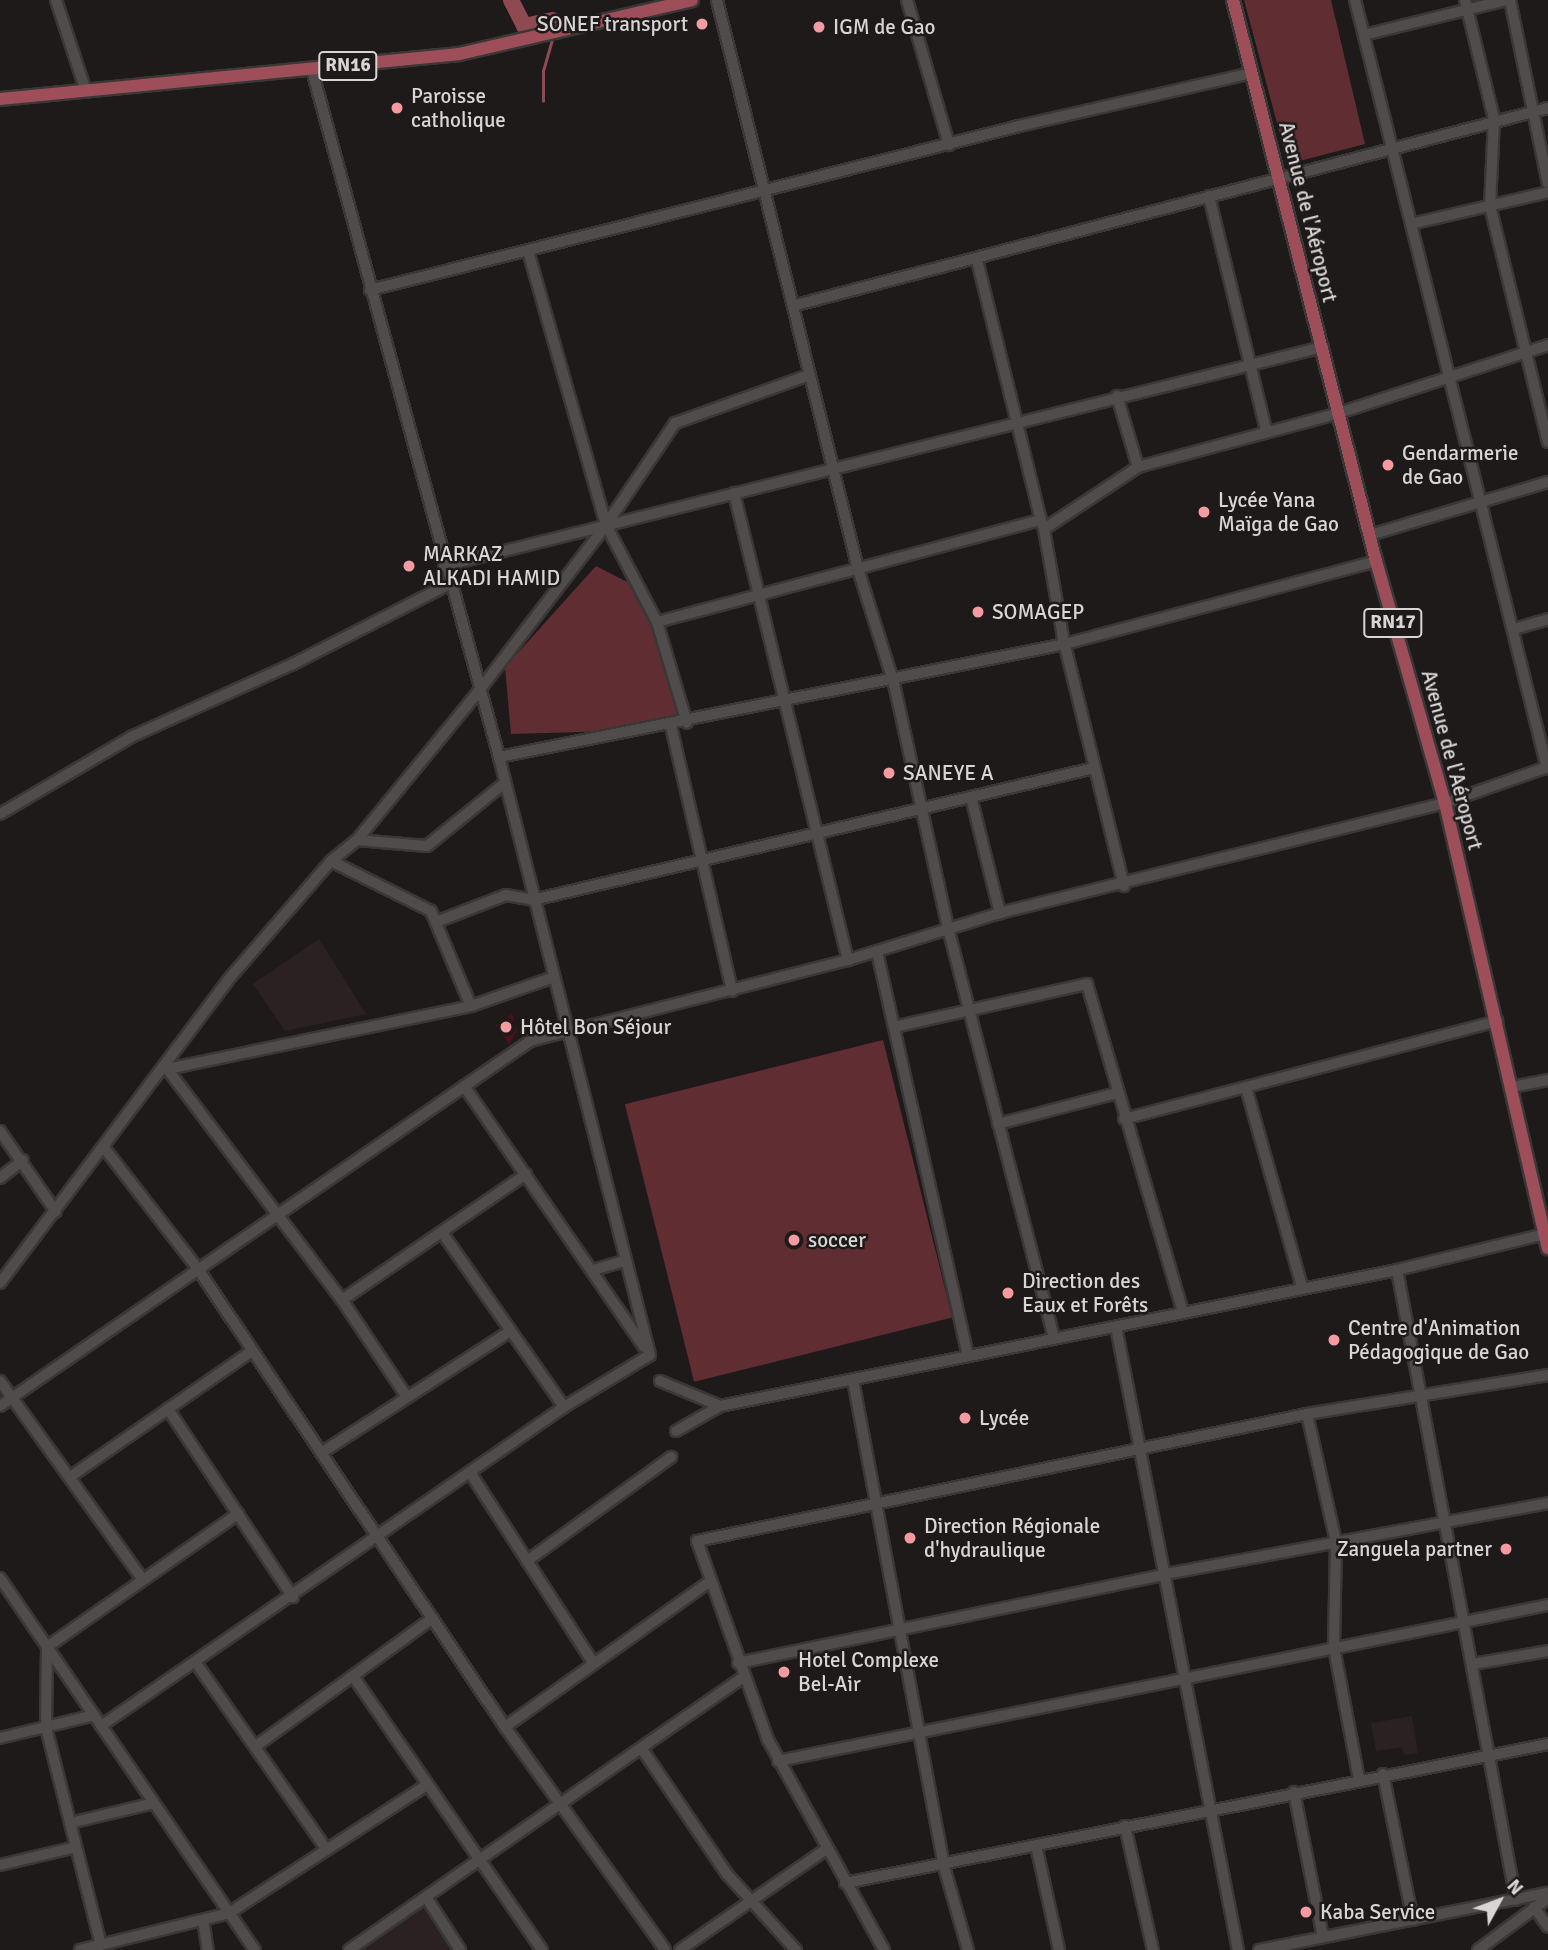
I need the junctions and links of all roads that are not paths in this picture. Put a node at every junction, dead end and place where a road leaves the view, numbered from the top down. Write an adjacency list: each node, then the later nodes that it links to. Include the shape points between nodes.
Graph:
1 (56, 0): 12 (street)
2 (692, 0): 10 (main road, RN16, via 459,54)
3 (717, 0): 21 (street)
4 (907, 0): 17 (street)
5 (1233, 0): 11 (main road, Avenue de l'Aéroport / RN17)
6 (1355, 0): 9 (street)
7 (1508, 0): 8 (street); 15 (street)
8 (1466, 4): 9 (street); 16 (street)
9 (1364, 35): 18 (street)
10 (312, 70): 12 (main road, RN16); 28 (street)
11 (1252, 73): 17 (street); 19 (main road, Avenue de l'Aéroport / RN17)
12 (86, 91): 13 (main road, RN16)
13 (0, 99)
14 (1548, 108): 15 (street)
15 (1533, 111): 16 (street); 20 (street)
16 (1494, 119): 18 (street); 24 (street)
17 (950, 145): 21 (street)
18 (1390, 146): 19 (street); 25 (street)
19 (1280, 175): 23 (street); 31 (main road, Avenue de l'Aéroport / RN17)
20 (1548, 183)
21 (768, 190): 26 (street); 29 (street)
22 (1548, 192): 24 (street)
23 (1209, 196): 27 (street); 33 (street)
24 (1490, 205): 25 (street); 32 (street)
25 (1411, 224): 35 (street)
26 (528, 251): 28 (street); 46 (street)
27 (977, 260): 29 (street); 38 (street)
28 (370, 290): 50 (street)
29 (796, 305): 34 (street)
30 (1548, 345): 32 (street)
31 (1323, 347): 33 (street); 37 (main road, Avenue de l'Aéroport / RN17)
32 (1527, 351): 35 (street); 40 (street)
33 (1250, 362): 36 (street); 39 (street)
34 (809, 375): 42 (street); 46 (street, via 675,423)
35 (1450, 378): 37 (street); 45 (street)
36 (1116, 396): 38 (street); 41 (street)
37 (1339, 412): 39 (street); 48 (main road, Avenue de l'Aéroport / RN17)
38 (1016, 421): 42 (street); 47 (street)
39 (1266, 429): 41 (street)
40 (1548, 442)
41 (1138, 467): 47 (street)
42 (833, 470): 44 (street); 51 (street)
43 (1548, 482): 45 (street)
44 (734, 493): 46 (street); 53 (street)
45 (1481, 502): 48 (street); 56 (street)
46 (606, 525): 50 (street); 55 (street); 59 (street)
47 (1042, 525): 51 (street); 57 (street)
48 (1370, 535): 49 (main road, Avenue de l'Aéroport / RN17)
49 (1376, 561): 57 (street); 68 (main road, Avenue de l'Aéroport / RN17)
50 (444, 566): 52 (street)
51 (858, 569): 53 (street); 58 (street)
52 (449, 584): 59 (street); 70 (street, via 293,664 131,737)
53 (759, 595): 55 (street); 60 (street)
54 (1548, 619): 56 (street)
55 (657, 622): 61 (street)
56 (1514, 629): 64 (street)
57 (1065, 644): 58 (street); 65 (street)
58 (892, 678): 60 (street); 69 (street)
59 (478, 692): 63 (street); 72 (street)
60 (787, 696): 61 (street); 71 (street)
61 (687, 723): 62 (street)
62 (671, 726): 63 (street); 73 (street)
63 (499, 757): 66 (street)
64 (1548, 767): 68 (street)
65 (1094, 768): 67 (street); 75 (street)
66 (502, 785): 72 (street, via 427,846); 76 (street)
67 (971, 797): 69 (street); 77 (street)
68 (1445, 803): 75 (street); 86 (main road, Avenue de l'Aéroport / RN17)
69 (919, 809): 71 (street); 79 (street)
70 (0, 814)
71 (818, 833): 73 (street); 81 (street)
72 (357, 840): 74 (street)
73 (701, 860): 76 (street); 83 (street)
74 (331, 862): 78 (street, via 431,911); 89 (street, via 228,980)
75 (1124, 886): 77 (street)
76 (533, 900): 78 (street, via 506,895); 82 (street)
77 (1000, 913): 79 (street)
78 (436, 922): 84 (street)
79 (948, 928): 80 (street); 85 (street)
80 (877, 952): 81 (street); 87 (street)
81 (848, 960): 83 (street)
82 (554, 977): 84 (street); 88 (street)
83 (732, 991): 88 (street)
84 (471, 1006): 89 (street)
85 (969, 1010): 87 (street); 94 (street, via 1087,984); 96 (street)
86 (1497, 1021): 92 (main road, Avenue de l'Aéroport / RN17); 93 (street)
87 (894, 1027): 121 (street)
88 (569, 1035): 91 (street, via 530,1041); 108 (street)
89 (167, 1069): 98 (street); 104 (street)
90 (1548, 1080): 92 (street)
91 (464, 1086): 100 (street); 104 (street)
92 (1512, 1087): 102 (main road, Avenue de l'Aéroport / RN17)
93 (1247, 1091): 95 (street); 113 (street)
94 (1117, 1093): 95 (street); 96 (street)
95 (1124, 1119): 115 (street)
96 (998, 1124): 118 (street)
97 (0, 1131): 99 (street)
98 (105, 1149): 103 (street); 109 (street)
99 (23, 1160): 101 (street); 103 (street)
100 (526, 1174): 105 (street); 110 (street)
101 (0, 1178)
102 (1543, 1197): 106 (main road, Avenue de l'Aéroport / RN17)
103 (56, 1212): 112 (street)
104 (278, 1214): 109 (street); 114 (street)
105 (443, 1234): 114 (street); 117 (street)
106 (1545, 1234): 107 (main road, Avenue de l'Aéroport / RN17); 111 (street)
107 (1548, 1248)
108 (624, 1261): 110 (street); 120 (street)
109 (198, 1269): 119 (street); 127 (street)
110 (593, 1270): 120 (street)
111 (1397, 1270): 113 (street); 128 (street)
112 (0, 1283)
113 (1303, 1287): 115 (street)
114 (342, 1300): 126 (street)
115 (1183, 1313): 116 (street)
116 (1116, 1327): 118 (street); 135 (street)
117 (510, 1331): 126 (street); 131 (street)
118 (1054, 1339): 121 (street)
119 (252, 1351): 132 (street); 136 (street)
120 (650, 1355): 131 (street)
121 (968, 1355): 123 (street)
122 (1548, 1375): 128 (street)
123 (853, 1380): 130 (street); 140 (street)
124 (0, 1381): 127 (street)
125 (660, 1381): 130 (street)
126 (405, 1394): 136 (street)
127 (13, 1397): 129 (street); 139 (street)
128 (1421, 1397): 133 (street); 143 (street)
129 (0, 1406)
130 (720, 1406): 134 (street)
131 (564, 1407): 138 (street)
132 (167, 1409): 139 (street); 142 (street)
133 (1307, 1414): 135 (street); 145 (street)
134 (676, 1431)
135 (1138, 1449): 140 (street); 147 (street)
136 (321, 1453): 144 (street)
137 (671, 1458): 146 (street)
138 (471, 1474): 144 (street); 146 (street)
139 (70, 1477): 149 (street)
140 (875, 1503): 150 (street, via 697,1541); 155 (street)
141 (1548, 1503): 143 (street)
142 (238, 1514): 149 (street); 151 (street)
143 (1444, 1522): 145 (street); 154 (street)
144 (379, 1538): 151 (street); 153 (street)
145 (1336, 1542): 147 (street); 157 (street)
146 (527, 1562): 161 (street)
147 (1166, 1574): 155 (street); 165 (street)
148 (0, 1578): 156 (street)
149 (143, 1580): 156 (street)
150 (709, 1582): 160 (street); 161 (street)
151 (293, 1597): 159 (street)
152 (1548, 1605): 154 (street)
153 (433, 1618): 163 (street); 168 (street)
154 (1463, 1622): 157 (street); 162 (street)
155 (899, 1631): 160 (street); 170 (street)
156 (47, 1647): 166 (street); 169 (street)
157 (1334, 1648): 165 (street); 178 (street)
158 (1548, 1651): 162 (street)
159 (196, 1663): 167 (street); 173 (street)
160 (738, 1663): 164 (street)
161 (594, 1664): 168 (street)
162 (1473, 1664): 175 (street)
163 (353, 1676): 173 (street); 179 (street)
164 (743, 1677): 174 (street); 176 (street)
165 (1187, 1677): 170 (street); 183 (street)
166 (94, 1716): 167 (street); 169 (street)
167 (101, 1726): 181 (street)
168 (505, 1727): 182 (street)
169 (46, 1728): 171 (street); 184 (street)
170 (918, 1732): 176 (street); 191 (street)
171 (0, 1738)
172 (1548, 1744): 175 (street)
173 (256, 1746): 188 (street)
174 (642, 1749): 182 (street); 197 (street, via 727,1874)
175 (1488, 1752): 177 (street); 196 (street)
176 (778, 1761): 189 (street)
177 (1383, 1774): 178 (street); 201 (street)
178 (1359, 1779): 180 (street)
179 (427, 1785): 188 (street); 190 (street)
180 (1294, 1792): 183 (street); 203 (street)
181 (154, 1803): 184 (street); 199 (street)
182 (562, 1804): 190 (street); 211 (street)
183 (1210, 1809): 185 (street); 218 (street)
184 (70, 1823): 187 (street)
185 (1125, 1826): 186 (street); 217 (street)
186 (1036, 1844): 191 (street); 216 (street)
187 (76, 1847): 192 (street); 204 (street)
188 (326, 1849): 199 (street)
189 (825, 1850): 193 (street); 197 (street)
190 (481, 1859): 195 (street); 210 (street)
191 (943, 1863): 193 (street); 215 (street)
192 (0, 1865)
193 (845, 1883): 214 (street)
194 (1548, 1896): 196 (street); 198 (street)
195 (426, 1897): 208 (street); 209 (street)
196 (1516, 1900): 201 (street)
197 (755, 1902): 212 (street); 213 (street)
198 (1534, 1907): 202 (street); 220 (street)
199 (229, 1913): 200 (street); 207 (street)
200 (203, 1920): 204 (street); 206 (street)
201 (1413, 1920): 203 (street)
202 (1548, 1927)
203 (1323, 1937): 219 (street)
204 (101, 1945): 205 (street)
205 (80, 1950)
206 (208, 1950)
207 (255, 1950)
208 (349, 1950)
209 (460, 1950)
210 (542, 1950)
211 (664, 1950)
212 (680, 1950)
213 (796, 1950)
214 (884, 1950)
215 (968, 1950)
216 (1059, 1950)
217 (1153, 1950)
218 (1238, 1950)
219 (1259, 1950)
220 (1478, 1950)

